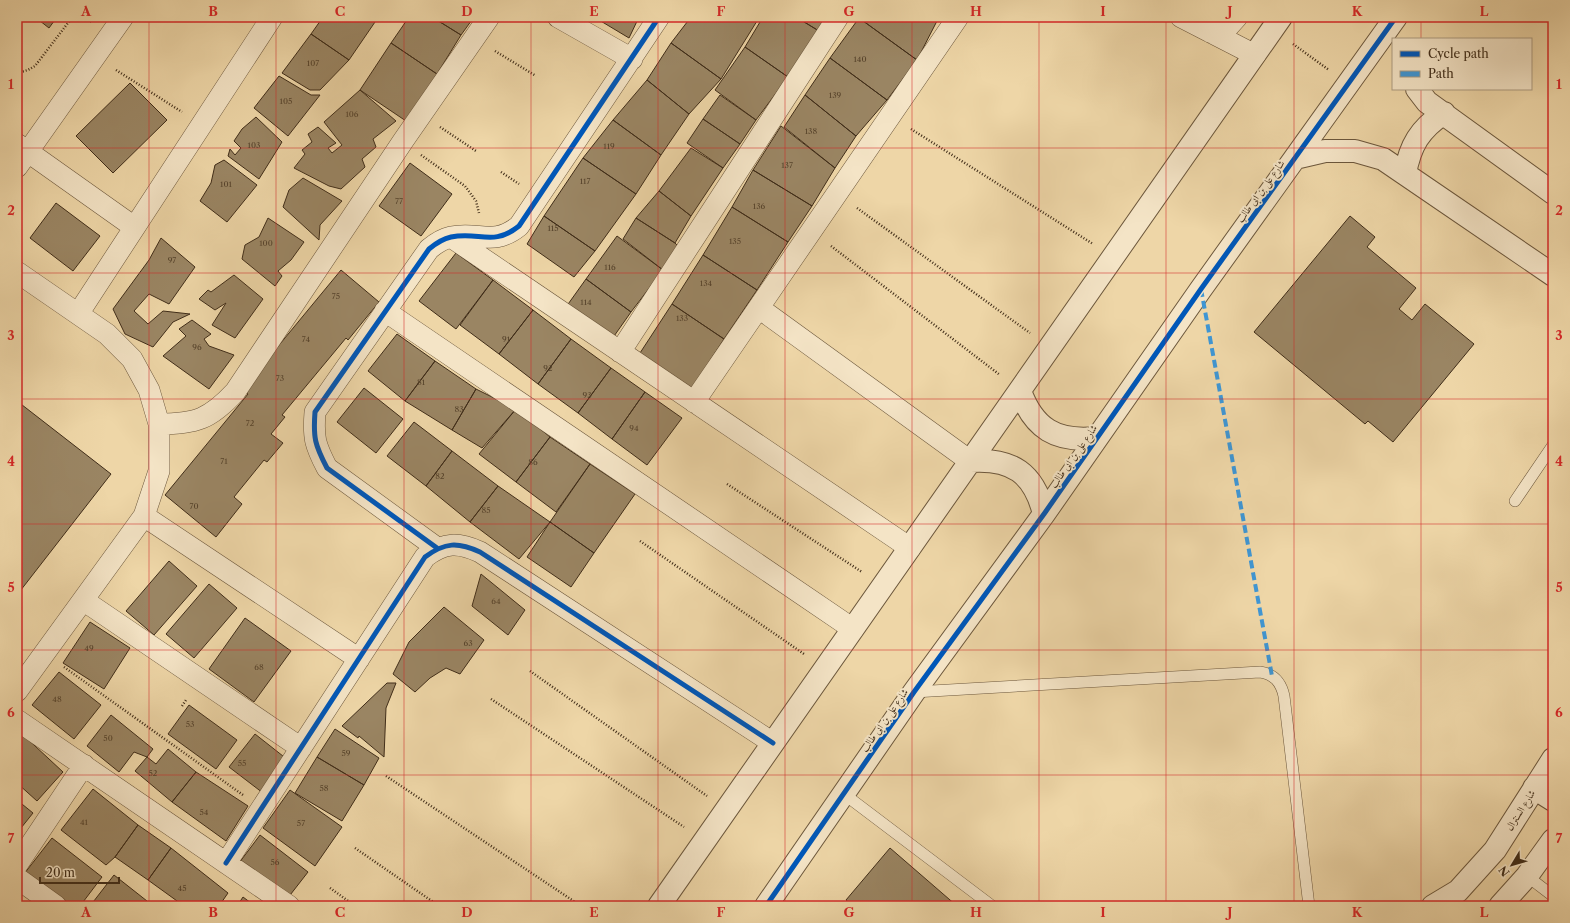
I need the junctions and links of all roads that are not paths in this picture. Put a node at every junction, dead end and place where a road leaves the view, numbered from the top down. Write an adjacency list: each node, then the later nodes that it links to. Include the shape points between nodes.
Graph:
1 (123, 17): 17 (street)
2 (272, 17): 21 (street)
3 (489, 17): 31 (street, via 235,392 220,408 202,419 181,424)
4 (558, 17): 14 (street)
5 (659, 17): 14 (street)
6 (838, 17): 28 (street)
7 (958, 17): 25 (street)
8 (1181, 17): 12 (street)
9 (1237, 17): 12 (street, via 1228,27)
10 (1277, 23): 13 (street)
11 (1394, 26): 18 (street, شارع على بن ابى طالب, via 1348,83)
12 (1210, 32): 13 (street)
13 (1255, 55): 29 (street)
14 (632, 59): 22 (street, via 519,226 501,237)
15 (1417, 90): 16 (street, via 1427,102)
16 (1444, 113): 19 (street, via 1423,129 1415,140); 20 (street)
17 (21, 154): 21 (street)
18 (1295, 158): 19 (street, via 1325,151 1355,151 1383,159); 32 (street, شارع على بن ابى طالب)
19 (1405, 174): 24 (street)
20 (1553, 193)
21 (134, 227): 27 (street)
22 (451, 237): 26 (street, via 429,249); 28 (street)
23 (17, 272): 27 (street)
24 (1553, 275)
25 (759, 308): 30 (street); 34 (street)
26 (384, 311): 38 (street, via 315,412 314,432 318,451 327,468); 41 (street)
27 (78, 314): 31 (street, via 107,334 132,359 149,390)
28 (620, 352): 30 (street)
29 (1020, 391): 32 (street, via 1036,420 1048,430 1080,440); 34 (street)
30 (694, 402): 39 (street)
31 (159, 424): 37 (street, via 159,471)
32 (1096, 438): 36 (street, شارع على بن ابى طالب)
33 (1553, 445): 35 (lane)
34 (970, 461): 36 (street, via 988,460 1004,463 1019,471 1040,497); 39 (street)
35 (1515, 501)
36 (1044, 514): 44 (street, شارع على بن ابى طالب)
37 (144, 516): 40 (street); 42 (street)
38 (437, 548): 42 (street, via 425,557); 46 (street, via 452,544 467,546 480,552)
39 (910, 548): 41 (street)
40 (83, 600): 43 (street); 47 (street)
41 (853, 629): 46 (street)
42 (359, 659): 47 (street)
43 (20, 682)
44 (914, 692): 51 (street, شارع على بن ابى طالب); 64 (lane, via 1260,672 1272,676 1278,681 1284,696)
45 (17, 720): 49 (street)
46 (773, 743): 61 (street)
47 (301, 748): 54 (street)
48 (1553, 759): 50 (street, شارع السنترال)
49 (84, 765): 54 (street); 55 (street)
50 (1534, 788): 52 (street); 65 (street, شارع السنترال, via 1495,850 1458,891)
51 (844, 794): 62 (street, شارع على بن ابى طالب); 63 (lane)
52 (1553, 800)
53 (1553, 840): 56 (street)
54 (226, 863): 60 (street)
55 (17, 865)
56 (1527, 876): 58 (lane); 66 (street)
57 (17, 878): 59 (street)
58 (1553, 896)
59 (56, 906)
60 (289, 906)
61 (659, 906)
62 (766, 906)
63 (992, 906)
64 (1309, 906)
65 (1433, 906)
66 (1500, 906)

